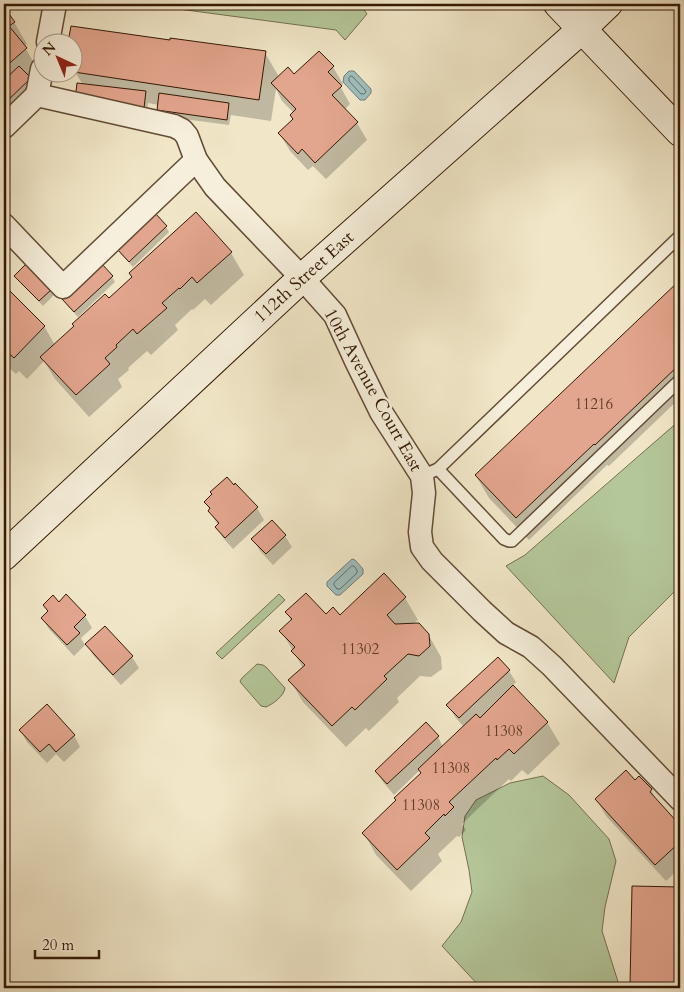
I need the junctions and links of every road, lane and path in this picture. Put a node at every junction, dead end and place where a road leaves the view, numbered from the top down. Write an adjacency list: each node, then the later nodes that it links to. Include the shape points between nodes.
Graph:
1 (55, 4): 5 (street)
2 (558, 4): 4 (main road)
3 (608, 4): 4 (main road, 112th Street East)
4 (582, 29): 9 (main road); 13 (main road, 112th Street East)
5 (50, 32)
6 (40, 82): 7 (street)
7 (37, 95): 8 (street); 10 (street, 10th Avenue Court East, via 174,126 187,136)
8 (4, 127)
9 (680, 132)
10 (196, 160): 11 (street, via 63,287); 13 (street, 10th Avenue Court East, via 215,187)
11 (4, 225)
12 (680, 236): 15 (lane)
13 (302, 278): 15 (street, 10th Avenue Court East, via 335,315 381,412); 16 (main road, 112th Street East)
14 (680, 380): 15 (lane, via 512,540 504,539)
15 (430, 472): 17 (street, 10th Avenue Court East, via 420,532 422,547 432,561 482,612 552,666)
16 (4, 556)
17 (680, 799)

